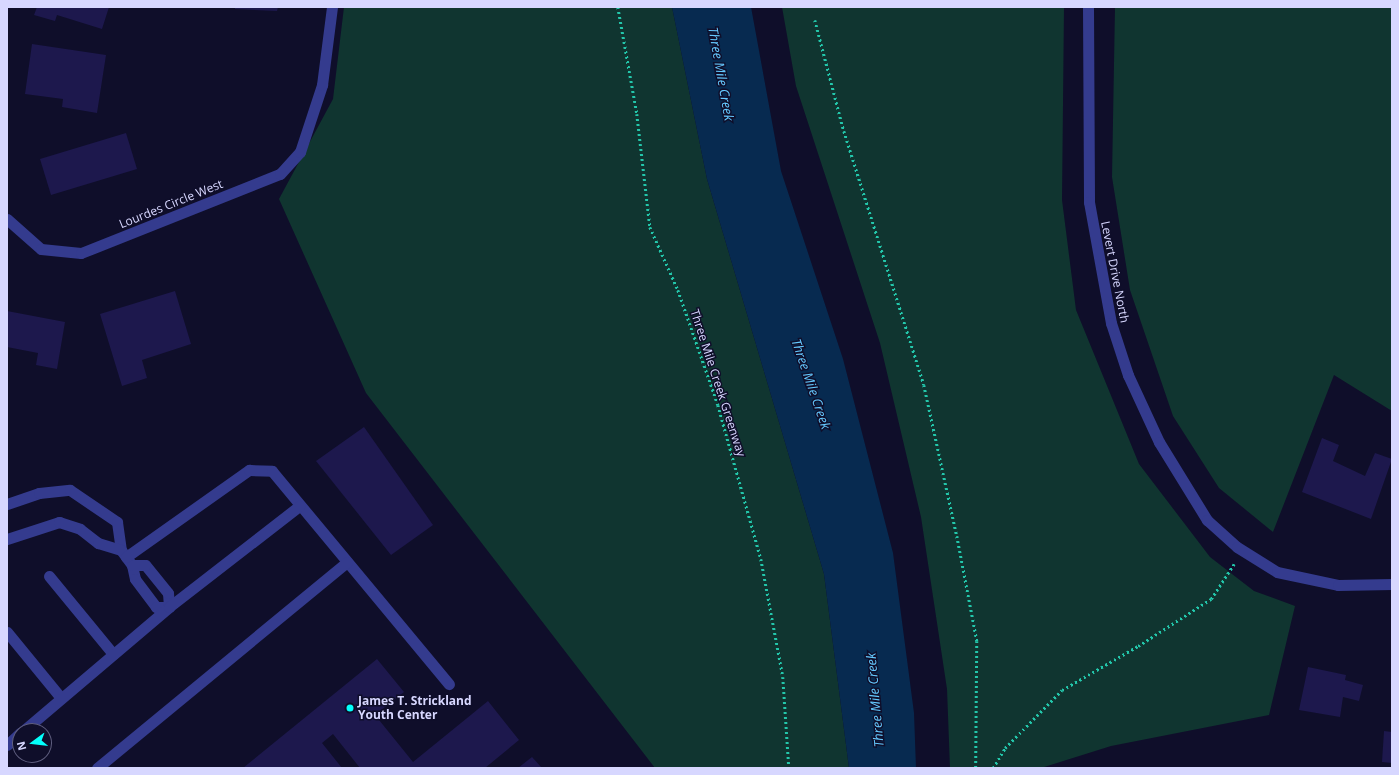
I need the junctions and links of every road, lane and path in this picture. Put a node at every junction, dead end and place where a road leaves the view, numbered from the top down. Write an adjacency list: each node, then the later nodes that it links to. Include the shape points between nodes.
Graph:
1 (332, 7): 5 (street, Lourdes Circle West, via 322,85 300,152 280,174 81,253 41,248)
2 (618, 7): 21 (path, Three Mile Creek Greenway, via 637,114 650,227 678,290 718,405 761,559 783,677)
3 (1088, 7): 9 (street, Levert Drive North, via 1086,147 1089,202 1111,323 1128,375 1159,442 1207,520)
4 (815, 20): 22 (path, via 844,131 924,385 957,536 978,641)
5 (7, 219)
6 (7, 504): 10 (street, via 39,493 70,490 117,522)
7 (299, 506): 10 (street, via 272,471 249,470); 11 (street); 14 (street)
8 (7, 539): 10 (street, via 59,522 80,529 98,543)
9 (1243, 551): 13 (street, Levert Drive North, via 1277,572 1305,579 1338,585); 23 (path, via 1211,599 1138,646 1062,690 1005,748)
10 (126, 557): 14 (street, via 145,565 168,593); 14 (street, via 135,579 156,607)
11 (347, 562): 17 (street); 20 (street)
12 (49, 576): 16 (street)
13 (1392, 584)
14 (168, 606): 16 (street)
15 (7, 632): 18 (street)
16 (113, 654): 18 (street)
17 (449, 684)
18 (62, 698): 19 (street)
19 (32, 723)
20 (97, 768)
21 (789, 768)
22 (976, 768)
23 (993, 768)

